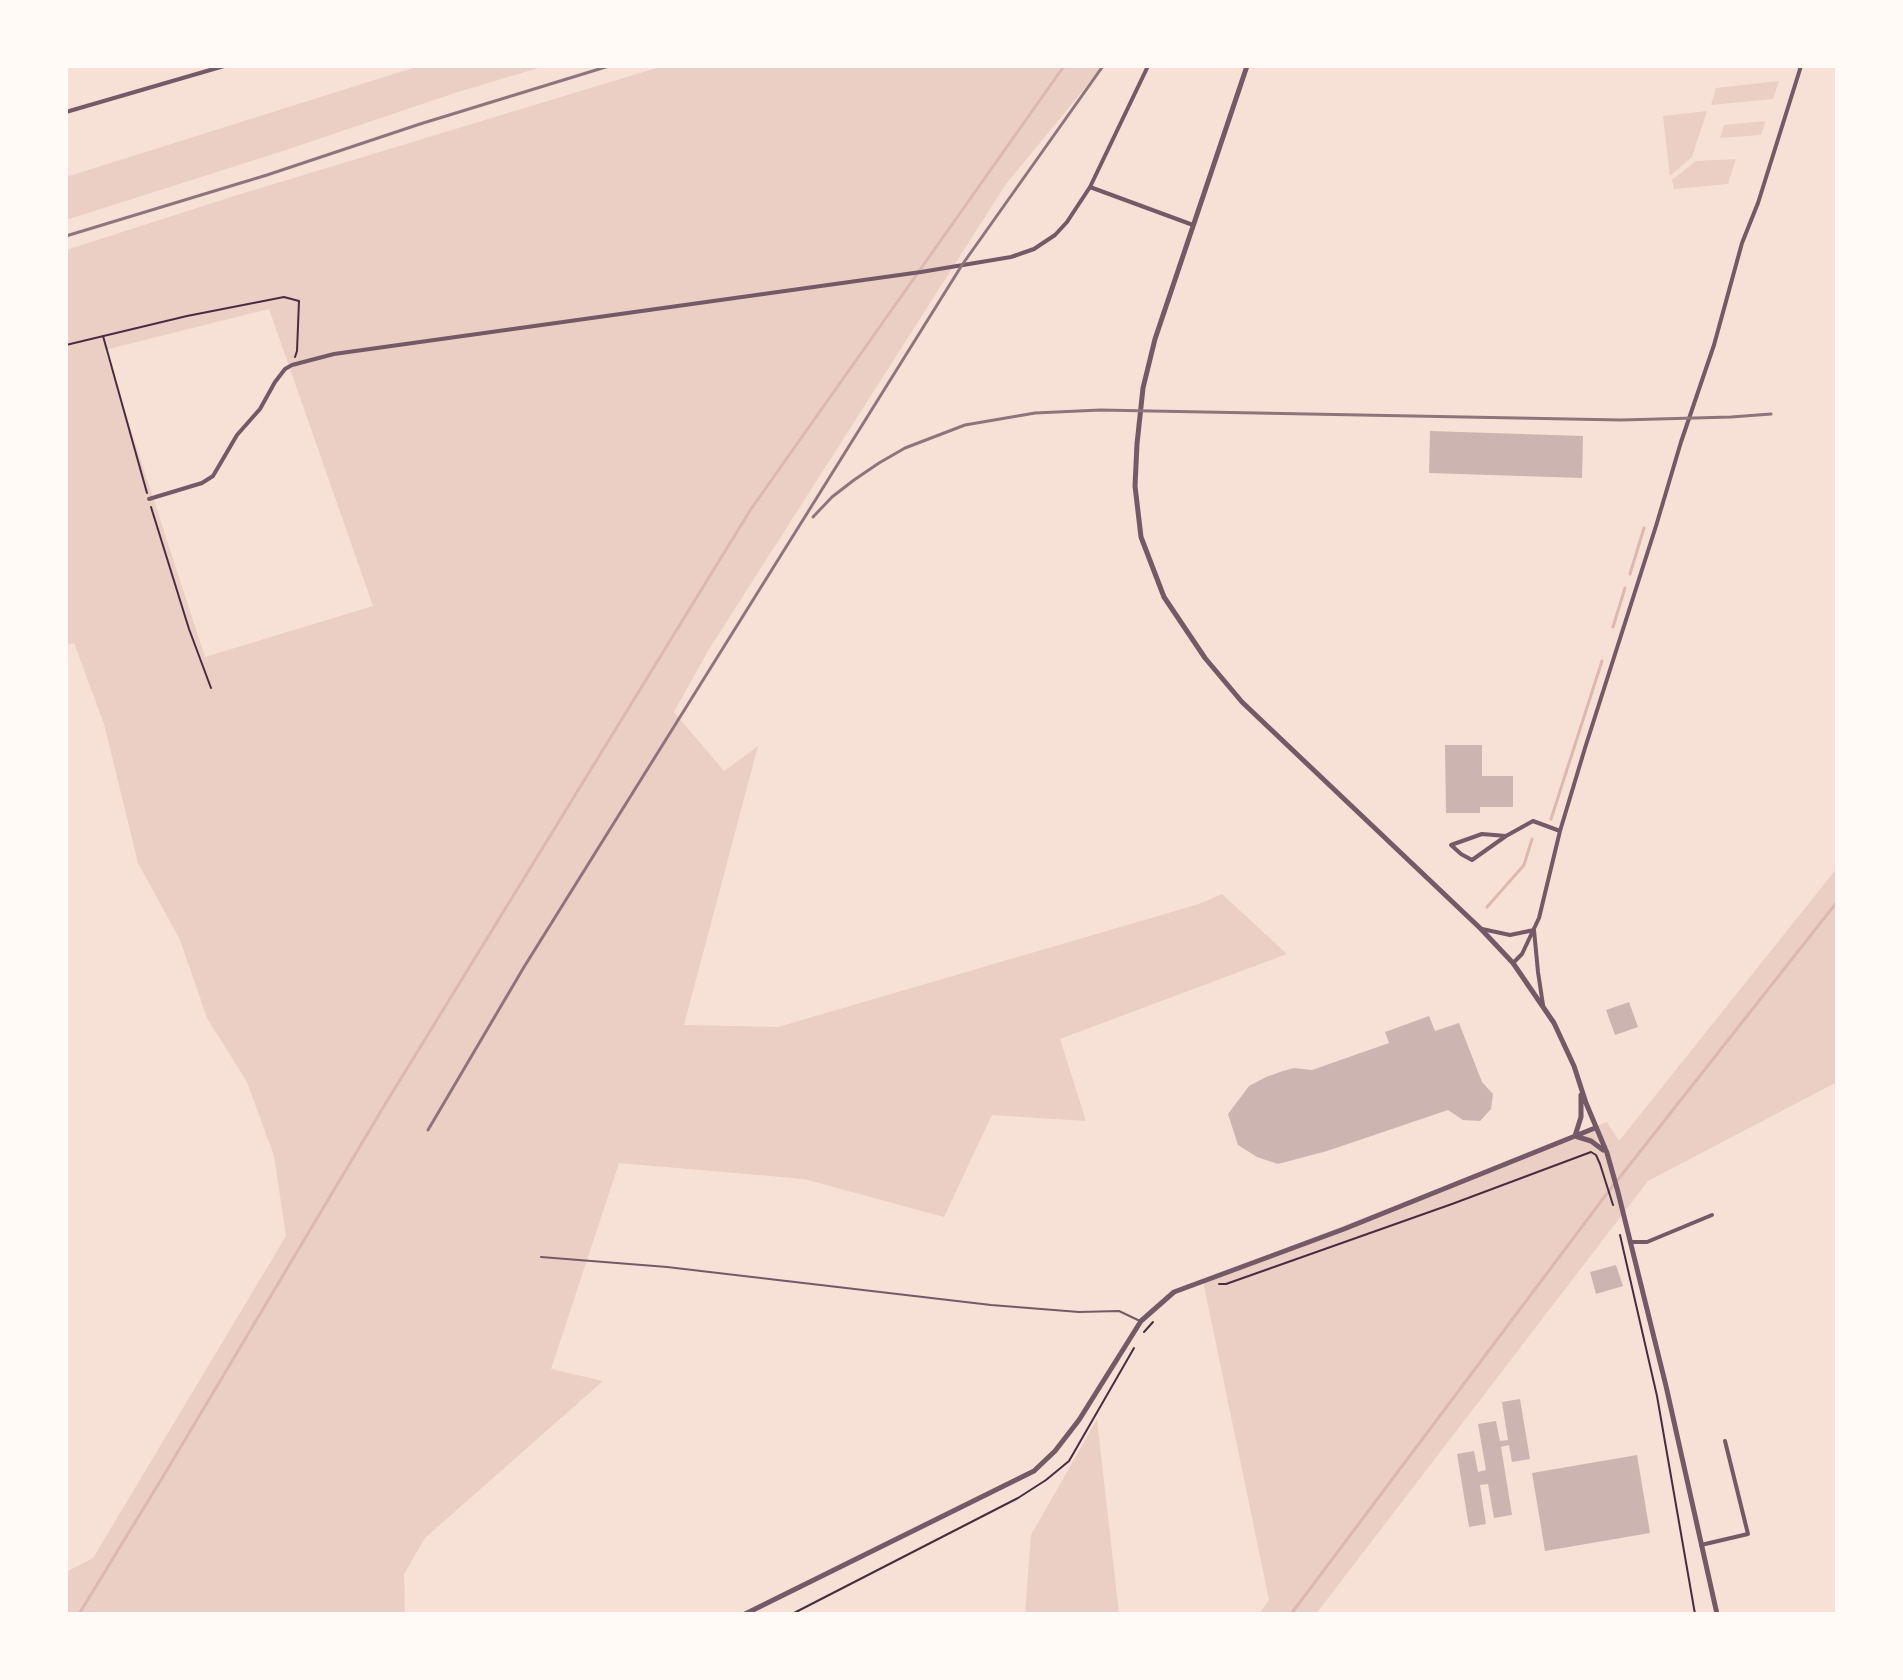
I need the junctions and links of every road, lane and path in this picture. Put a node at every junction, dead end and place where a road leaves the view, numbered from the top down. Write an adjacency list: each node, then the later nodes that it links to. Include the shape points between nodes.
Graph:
1 (224, 66): 5 (street)
2 (1148, 66): 6 (street)
3 (1247, 66): 7 (street)
4 (1801, 66): 13 (street)
5 (66, 112)
6 (1090, 187): 7 (street); 10 (street, via 1055,235 1011,257 334,354)
7 (1194, 225): 15 (street, via 1153,348 1139,421 1135,486 1141,537 1164,597 1242,702)
8 (103, 336): 9 (path); 10 (path, via 284,297 299,301 297,351); 11 (path)
9 (66, 345)
10 (290, 366): 11 (street, via 213,476)
11 (149, 499): 12 (path)
12 (211, 688)
13 (1560, 831): 14 (street, via 1533,821); 16 (street)
14 (1506, 836): 14 (street, via 1482,834 1451,845 1472,860)
15 (1481, 929): 16 (street, via 1510,935); 17 (street)
16 (1534, 930): 17 (street); 18 (street)
17 (1513, 963): 18 (street)
18 (1544, 1007): 19 (street)
19 (1580, 1086): 20 (street); 21 (street, via 1581,1117)
20 (1595, 1128): 21 (street); 22 (street)
21 (1575, 1136): 22 (street); 30 (street, via 1174,1292)
22 (1607, 1153): 26 (street)
23 (1614, 1209): 28 (path, via 1591,1152 1226,1284)
24 (1712, 1215): 26 (street, via 1647,1242)
25 (1620, 1234): 37 (path, via 1657,1396)
26 (1630, 1242): 34 (street)
27 (541, 1257): 30 (lane, via 991,1305 1119,1311)
28 (1213, 1284)
29 (1157, 1317): 31 (path)
30 (1141, 1321): 35 (street, via 1079,1420 1034,1471)
31 (1139, 1338)
32 (1133, 1349): 36 (path, via 1069,1461 1046,1480)
33 (1725, 1441): 34 (street, via 1748,1534)
34 (1701, 1545): 38 (street)
35 (745, 1614)
36 (792, 1614)
37 (1695, 1614)
38 (1717, 1614)

